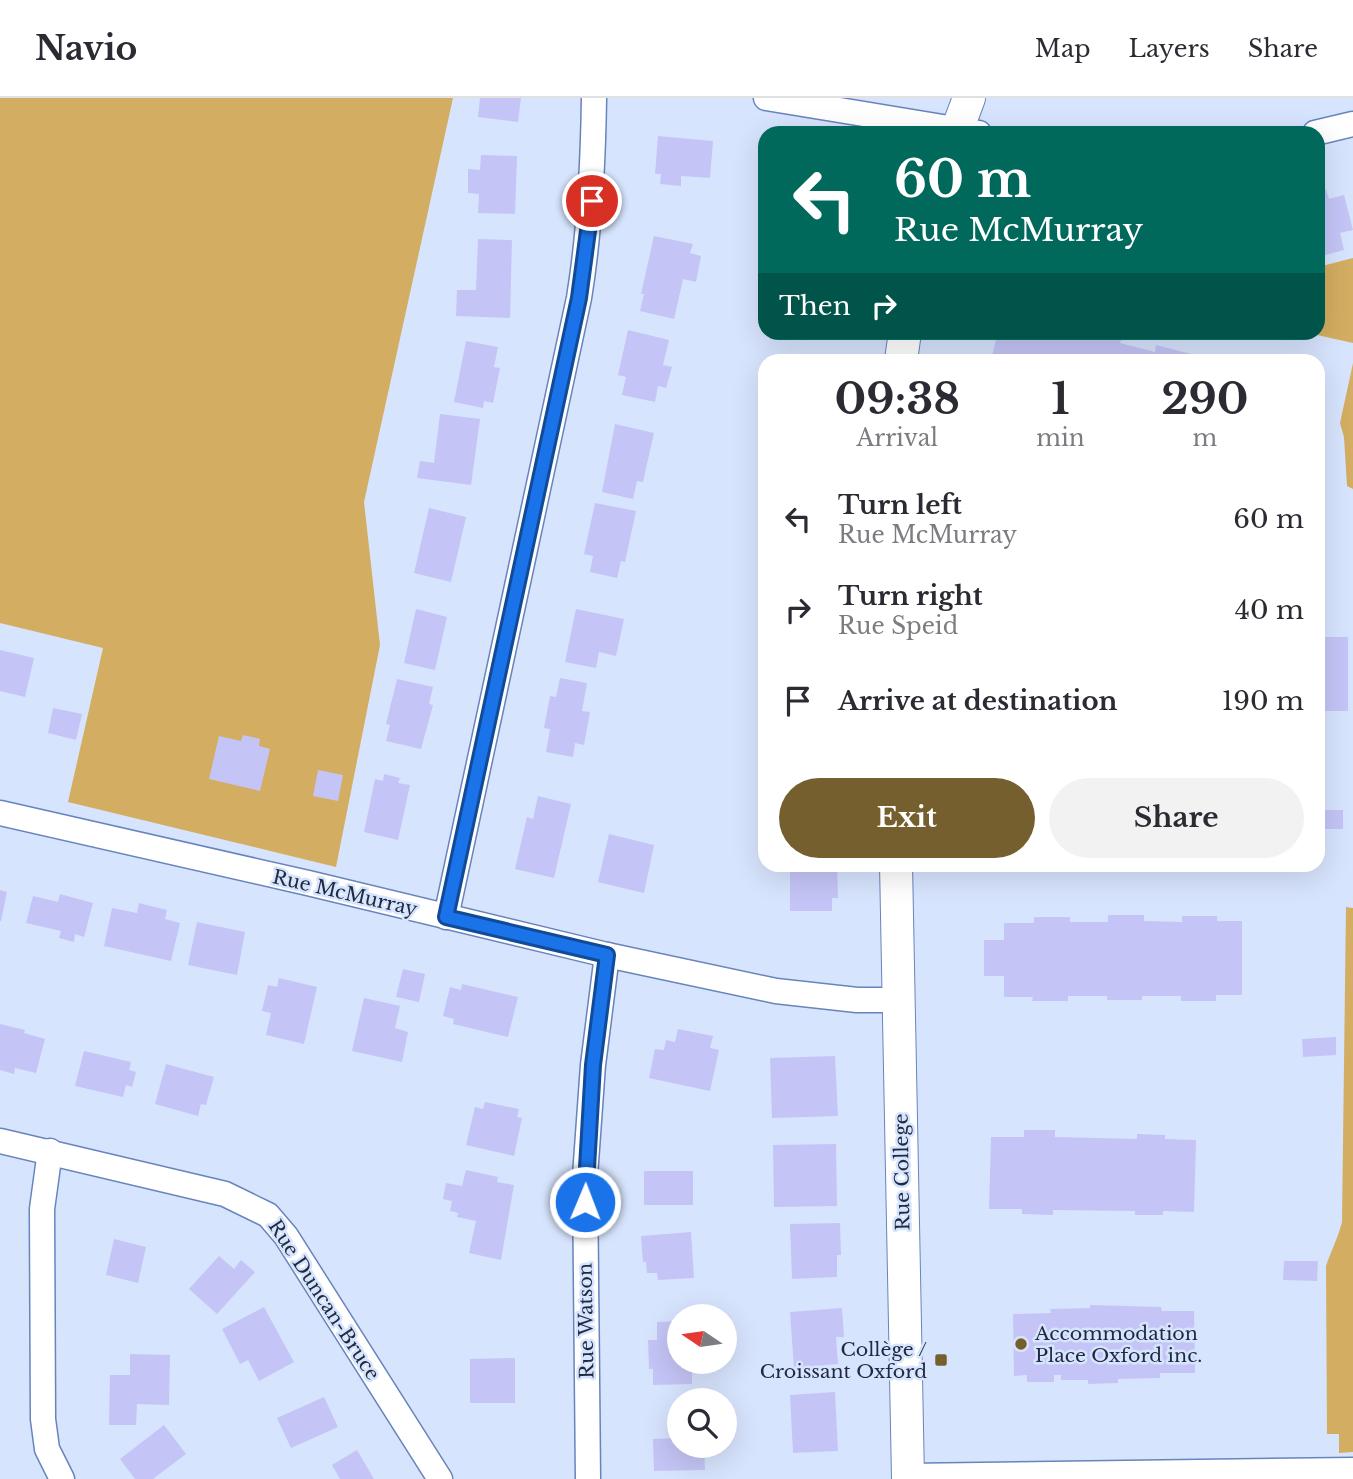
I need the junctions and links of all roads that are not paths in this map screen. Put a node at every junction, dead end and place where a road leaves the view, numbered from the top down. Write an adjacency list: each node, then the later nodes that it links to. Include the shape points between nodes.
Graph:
1 (594, 98): 10 (street, via 593,186 579,298)
2 (766, 98): 5 (street)
3 (969, 98): 6 (street)
4 (1353, 124): 7 (street)
5 (929, 126)
6 (965, 126)
7 (1325, 131)
8 (0, 813): 10 (street, Rue McMurray)
9 (896, 872): 12 (street, Rue College)
10 (446, 917): 11 (street, Rue McMurray)
11 (607, 955): 12 (street, Rue McMurray, via 776,991); 19 (street, Rue Watson, via 585,1175)
12 (898, 1000): 16 (street, Rue College)
13 (0, 1141): 14 (street, Rue Duncan-Bruce)
14 (50, 1151): 17 (street, via 42,1209 43,1419 47,1449); 18 (street, Rue Duncan-Bruce, via 225,1194 268,1215 286,1236)
15 (1353, 1470): 16 (street)
16 (908, 1478)
17 (62, 1479)
18 (440, 1479)
19 (587, 1479)

